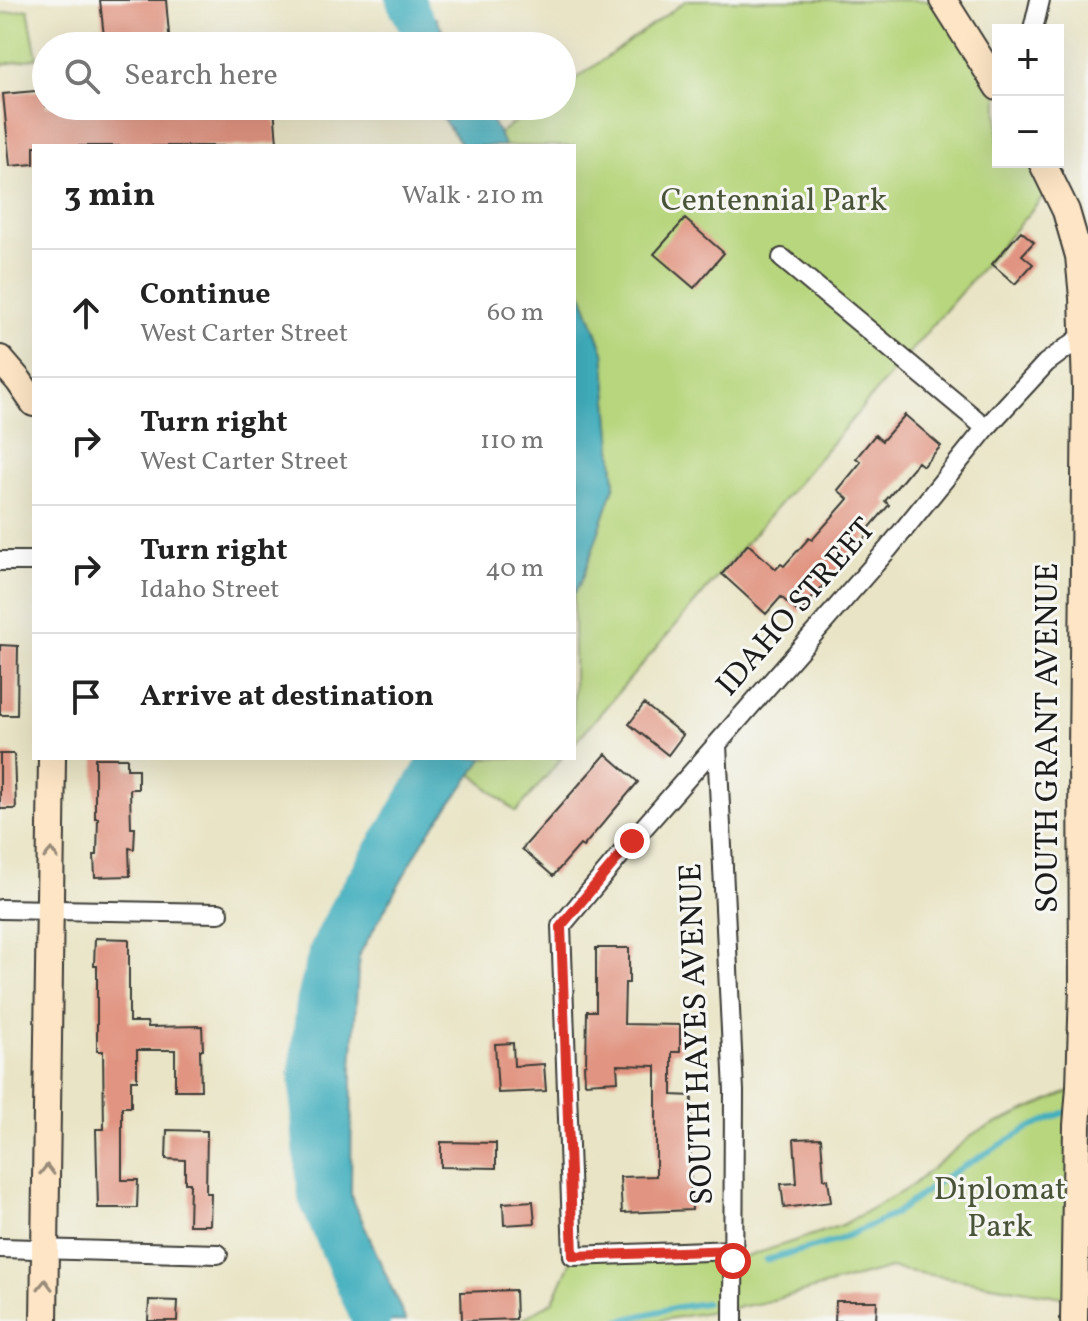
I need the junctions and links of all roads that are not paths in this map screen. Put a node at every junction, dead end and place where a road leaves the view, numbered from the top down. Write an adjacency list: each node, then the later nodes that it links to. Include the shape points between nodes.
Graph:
1 (943, 0): 4 (street)
2 (1040, 0): 3 (street)
3 (1034, 24)
4 (992, 78)
5 (1045, 168): 7 (street, SOUTH GRANT AVENUE, via 1066,211 1079,256)
6 (782, 258): 10 (street)
7 (1084, 335): 10 (street, IDAHO STREET, via 1046,363); 24 (street, SOUTH GRANT AVENUE, via 1083,987)
8 (0, 359): 9 (street)
9 (32, 400)
10 (986, 428): 13 (street, IDAHO STREET)
11 (0, 561): 12 (street)
12 (32, 561)
13 (717, 745): 20 (street, SOUTH HAYES AVENUE, via 734,1091); 20 (street, IDAHO STREET, via 561,926 573,1256)
14 (52, 760): 16 (street, one-way to 14)
15 (0, 909): 16 (street)
16 (51, 910): 17 (street); 19 (street, one-way to 16)
17 (219, 913)
18 (0, 1248): 19 (street)
19 (45, 1248): 21 (street); 22 (street, one-way to 19)
20 (734, 1250): 23 (street, SOUTH HAYES AVENUE)
21 (218, 1254)
22 (44, 1321)
23 (733, 1321)
24 (1074, 1321)

